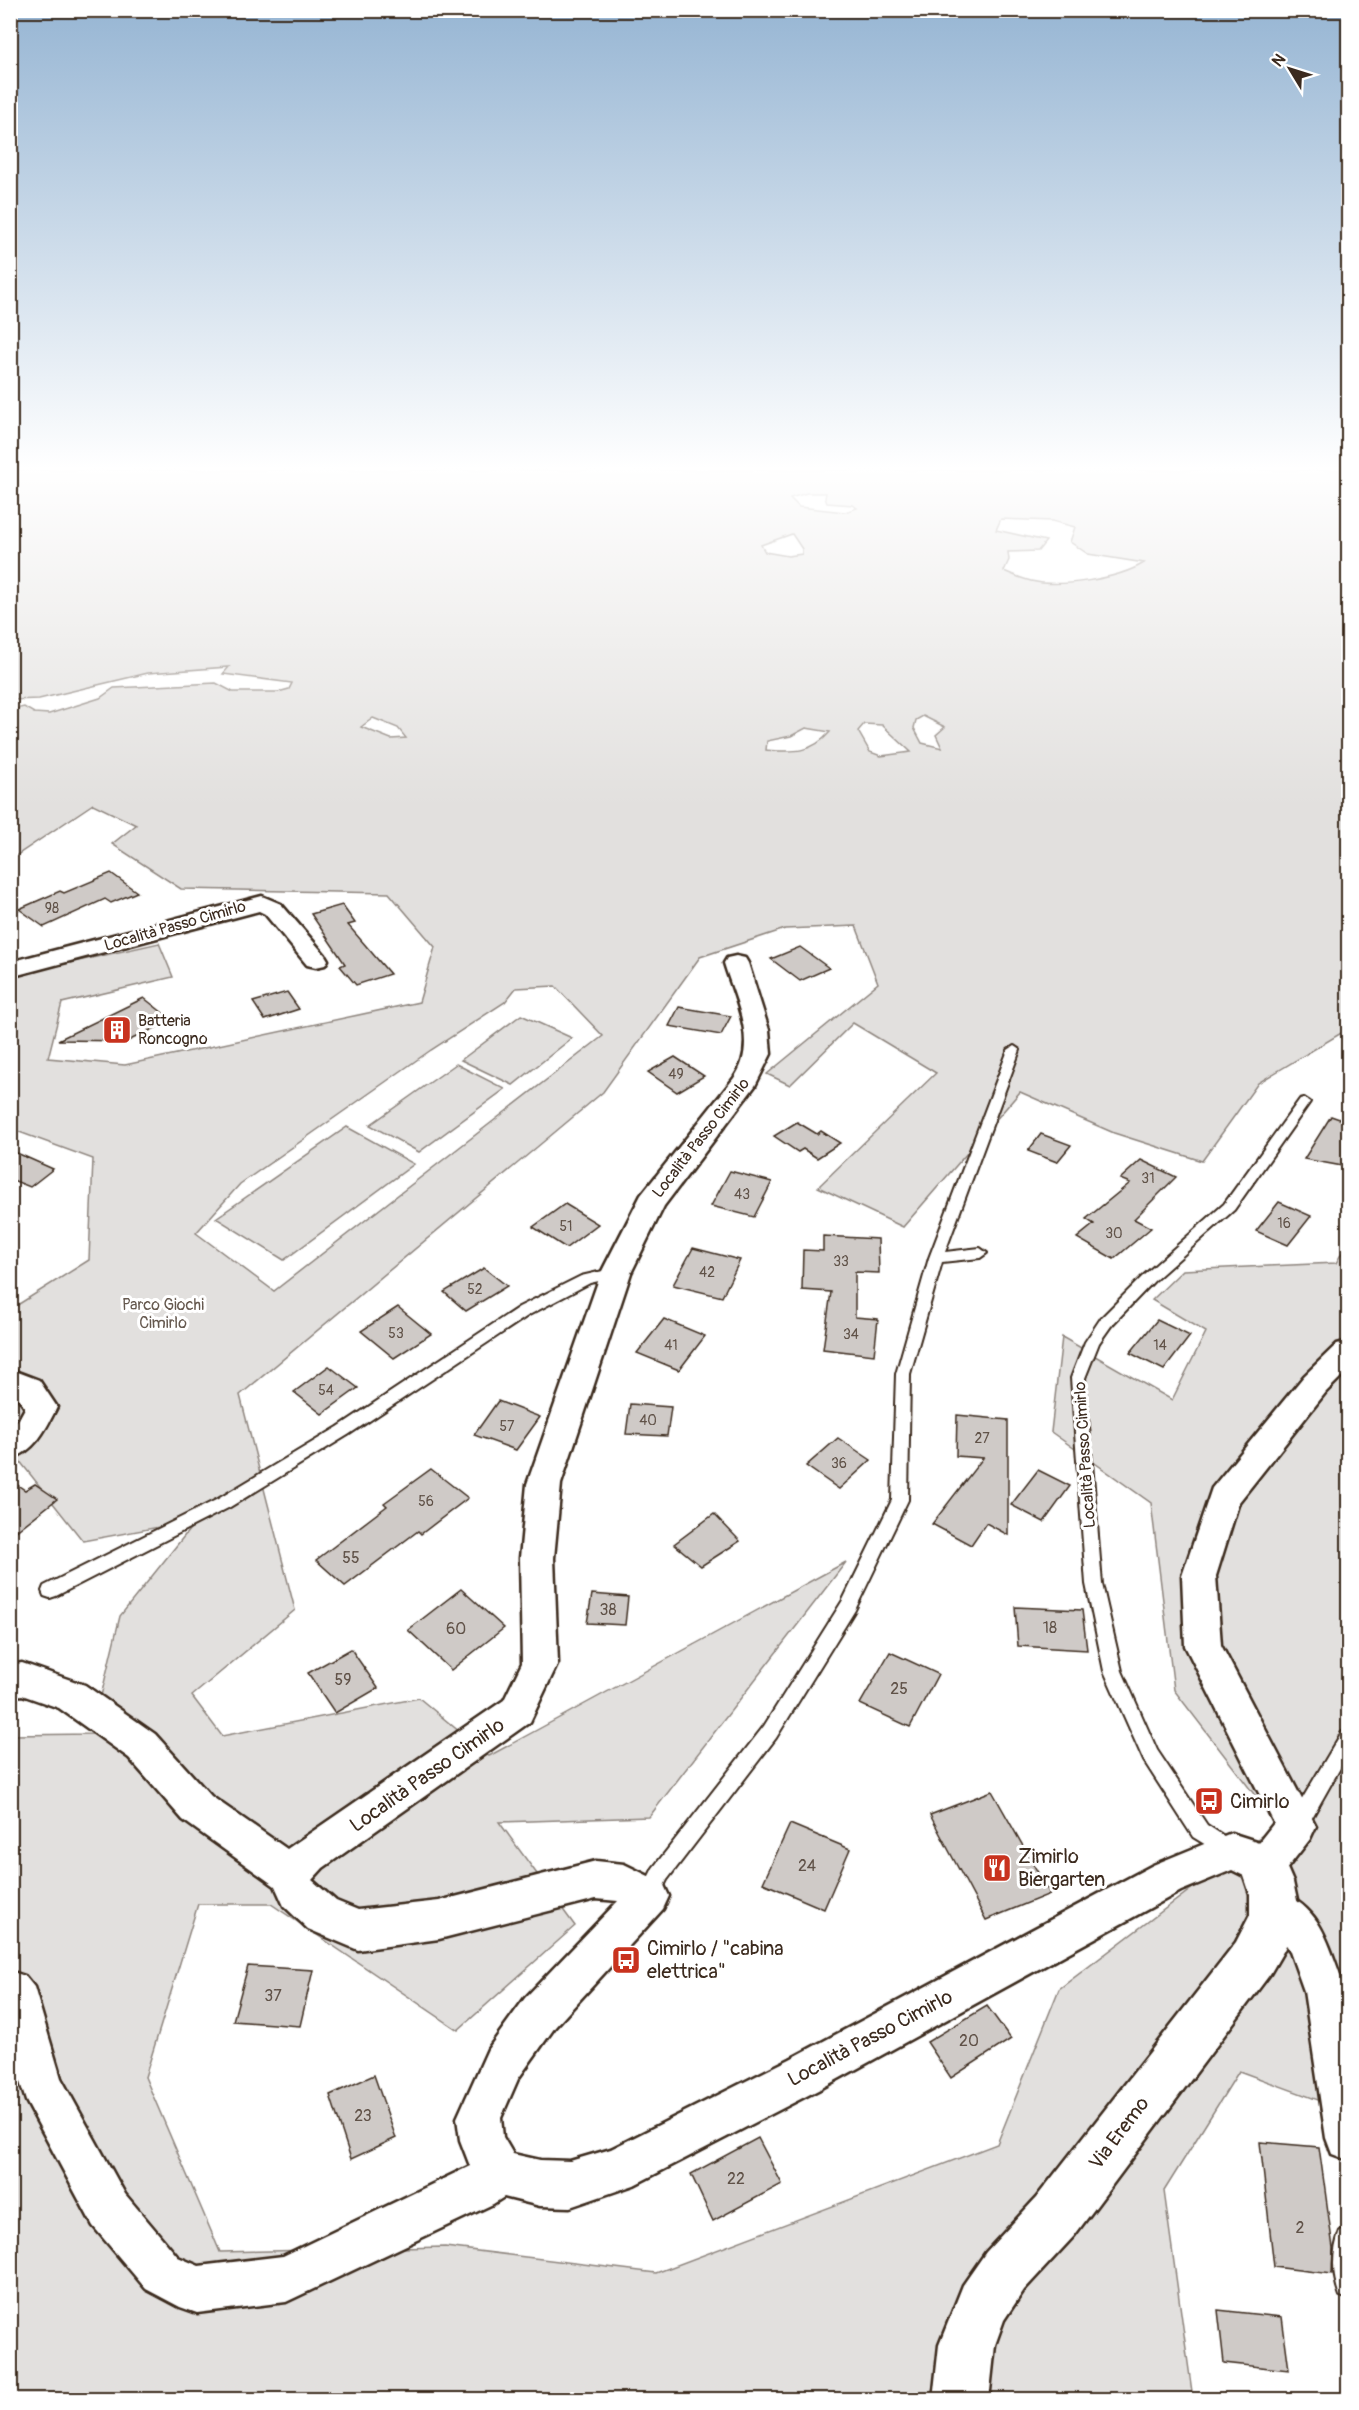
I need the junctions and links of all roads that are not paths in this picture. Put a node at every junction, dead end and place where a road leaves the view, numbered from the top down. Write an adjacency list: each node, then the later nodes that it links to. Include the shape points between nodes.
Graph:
1 (316, 960): 3 (street, Località Passo Cimirlo, via 273,909 262,903)
2 (736, 963): 8 (street, Località Passo Cimirlo, via 759,1050 751,1073 651,1202)
3 (10, 970)
4 (1014, 1050): 7 (lane)
5 (1304, 1102): 17 (lane, Località Passo Cimirlo, via 1229,1207 1149,1278 1106,1323 1092,1342 1078,1378 1094,1584 1113,1671 1150,1755 1200,1832)
6 (980, 1253): 7 (lane)
7 (936, 1258): 18 (lane, via 903,1374 900,1500 849,1605 770,1732 660,1874)
8 (616, 1274): 12 (lane, via 586,1279 524,1311 343,1431 224,1503); 16 (street, Località Passo Cimirlo, via 543,1484 537,1558 540,1663 518,1711 309,1855)
9 (1348, 1352): 15 (street, via 1315,1384 1224,1497 1199,1576 1203,1646)
10 (10, 1380): 11 (street, via 28,1388 41,1407 32,1427)
11 (10, 1447)
12 (50, 1590)
13 (10, 1681): 16 (street, via 22,1680 72,1696 142,1746 197,1808)
14 (1348, 1738): 15 (lane, Località Passo Cimirlo)
15 (1296, 1826): 17 (street, Località Passo Cimirlo)
16 (289, 1873): 18 (street, via 297,1893 322,1916 358,1930 439,1920 596,1880 624,1883)
17 (1256, 1875): 20 (street, via 1306,1938 1325,1991); 21 (street, Località Passo Cimirlo, via 1167,1878 805,2074 618,2169 570,2184 540,2183); 24 (street, Via Eremo, via 1273,1926 1253,1958 1055,2217 1005,2271 982,2304 967,2345)
18 (648, 1896): 21 (street, via 625,1926 552,1997 500,2065 479,2117 482,2143)
19 (10, 1991): 21 (street, via 19,2002 41,2086 109,2210 162,2273 197,2290 286,2279 477,2188)
20 (1348, 2138)
21 (499, 2173)
22 (1348, 2239): 23 (lane, via 1344,2268)
23 (1348, 2288)
24 (962, 2400)

